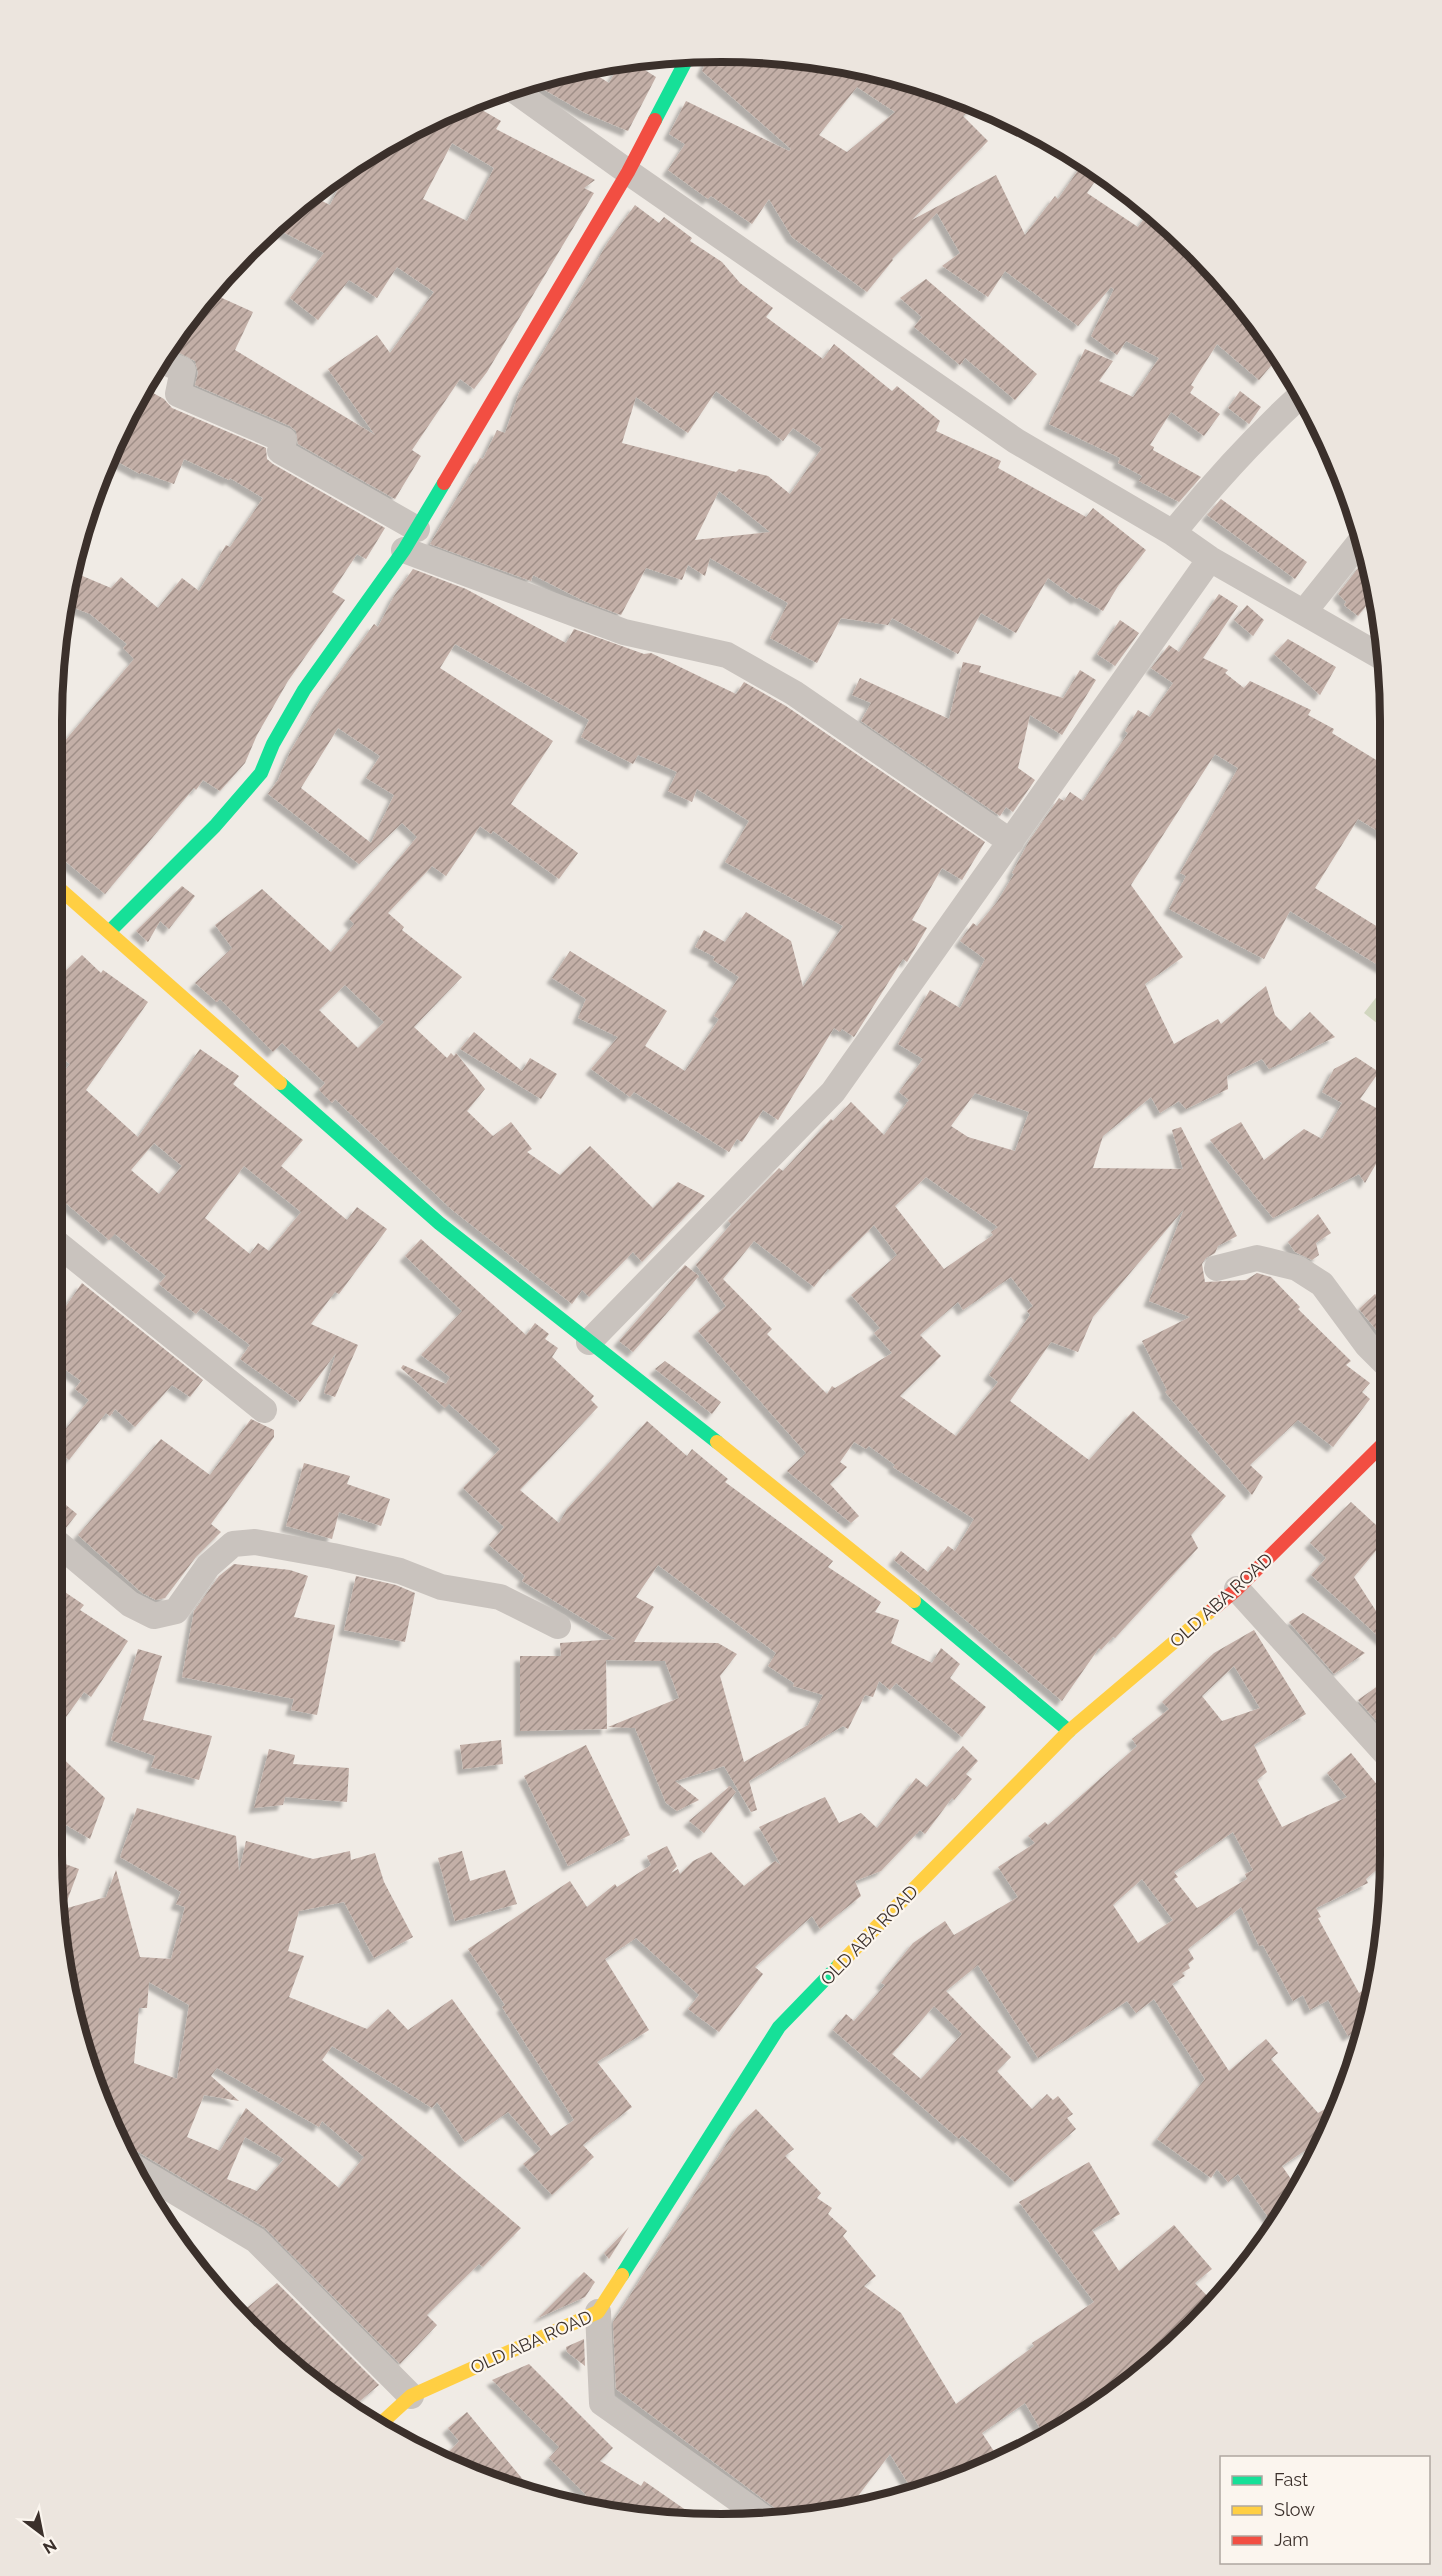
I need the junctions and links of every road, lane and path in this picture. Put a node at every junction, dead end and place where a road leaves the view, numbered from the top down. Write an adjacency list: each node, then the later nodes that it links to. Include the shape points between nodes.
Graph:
1 (685, 63): 3 (street)
2 (518, 93): 3 (street)
3 (628, 172): 6 (street, via 1016,441); 7 (street)
4 (168, 363): 7 (street, via 183,370 178,394 284,440 280,451)
5 (1296, 399): 6 (street, via 1213,483)
6 (1173, 533): 9 (street)
7 (410, 540): 12 (street, via 624,632 727,655 794,693); 14 (street, via 304,690 261,773)
8 (1357, 546): 10 (street)
9 (1210, 559): 10 (street); 12 (street)
10 (1304, 612): 11 (street)
11 (1377, 653)
12 (1011, 842): 17 (street, via 833,1092)
13 (61, 890): 14 (street)
14 (110, 931): 17 (street, via 439,1223)
15 (61, 1247): 19 (street)
16 (1217, 1268): 18 (street, via 1257,1257 1297,1269 1322,1284)
17 (589, 1342): 24 (street, via 844,1542)
18 (1381, 1359)
19 (264, 1410)
20 (1381, 1446): 22 (street, OLD ABA ROAD)
21 (61, 1547): 23 (street, via 130,1604 154,1616 176,1611 208,1566 233,1544 255,1542 344,1558 400,1571 441,1587 500,1597)
22 (1237, 1589): 24 (street, OLD ABA ROAD); 25 (street)
23 (558, 1626)
24 (1069, 1731): 27 (street, OLD ABA ROAD, via 779,2027)
25 (1381, 1748)
26 (143, 2172): 28 (street, via 256,2240)
27 (598, 2312): 28 (street, OLD ABA ROAD); 30 (street, via 602,2403)
28 (411, 2396): 29 (street, OLD ABA ROAD)
29 (383, 2421)
30 (757, 2513)

